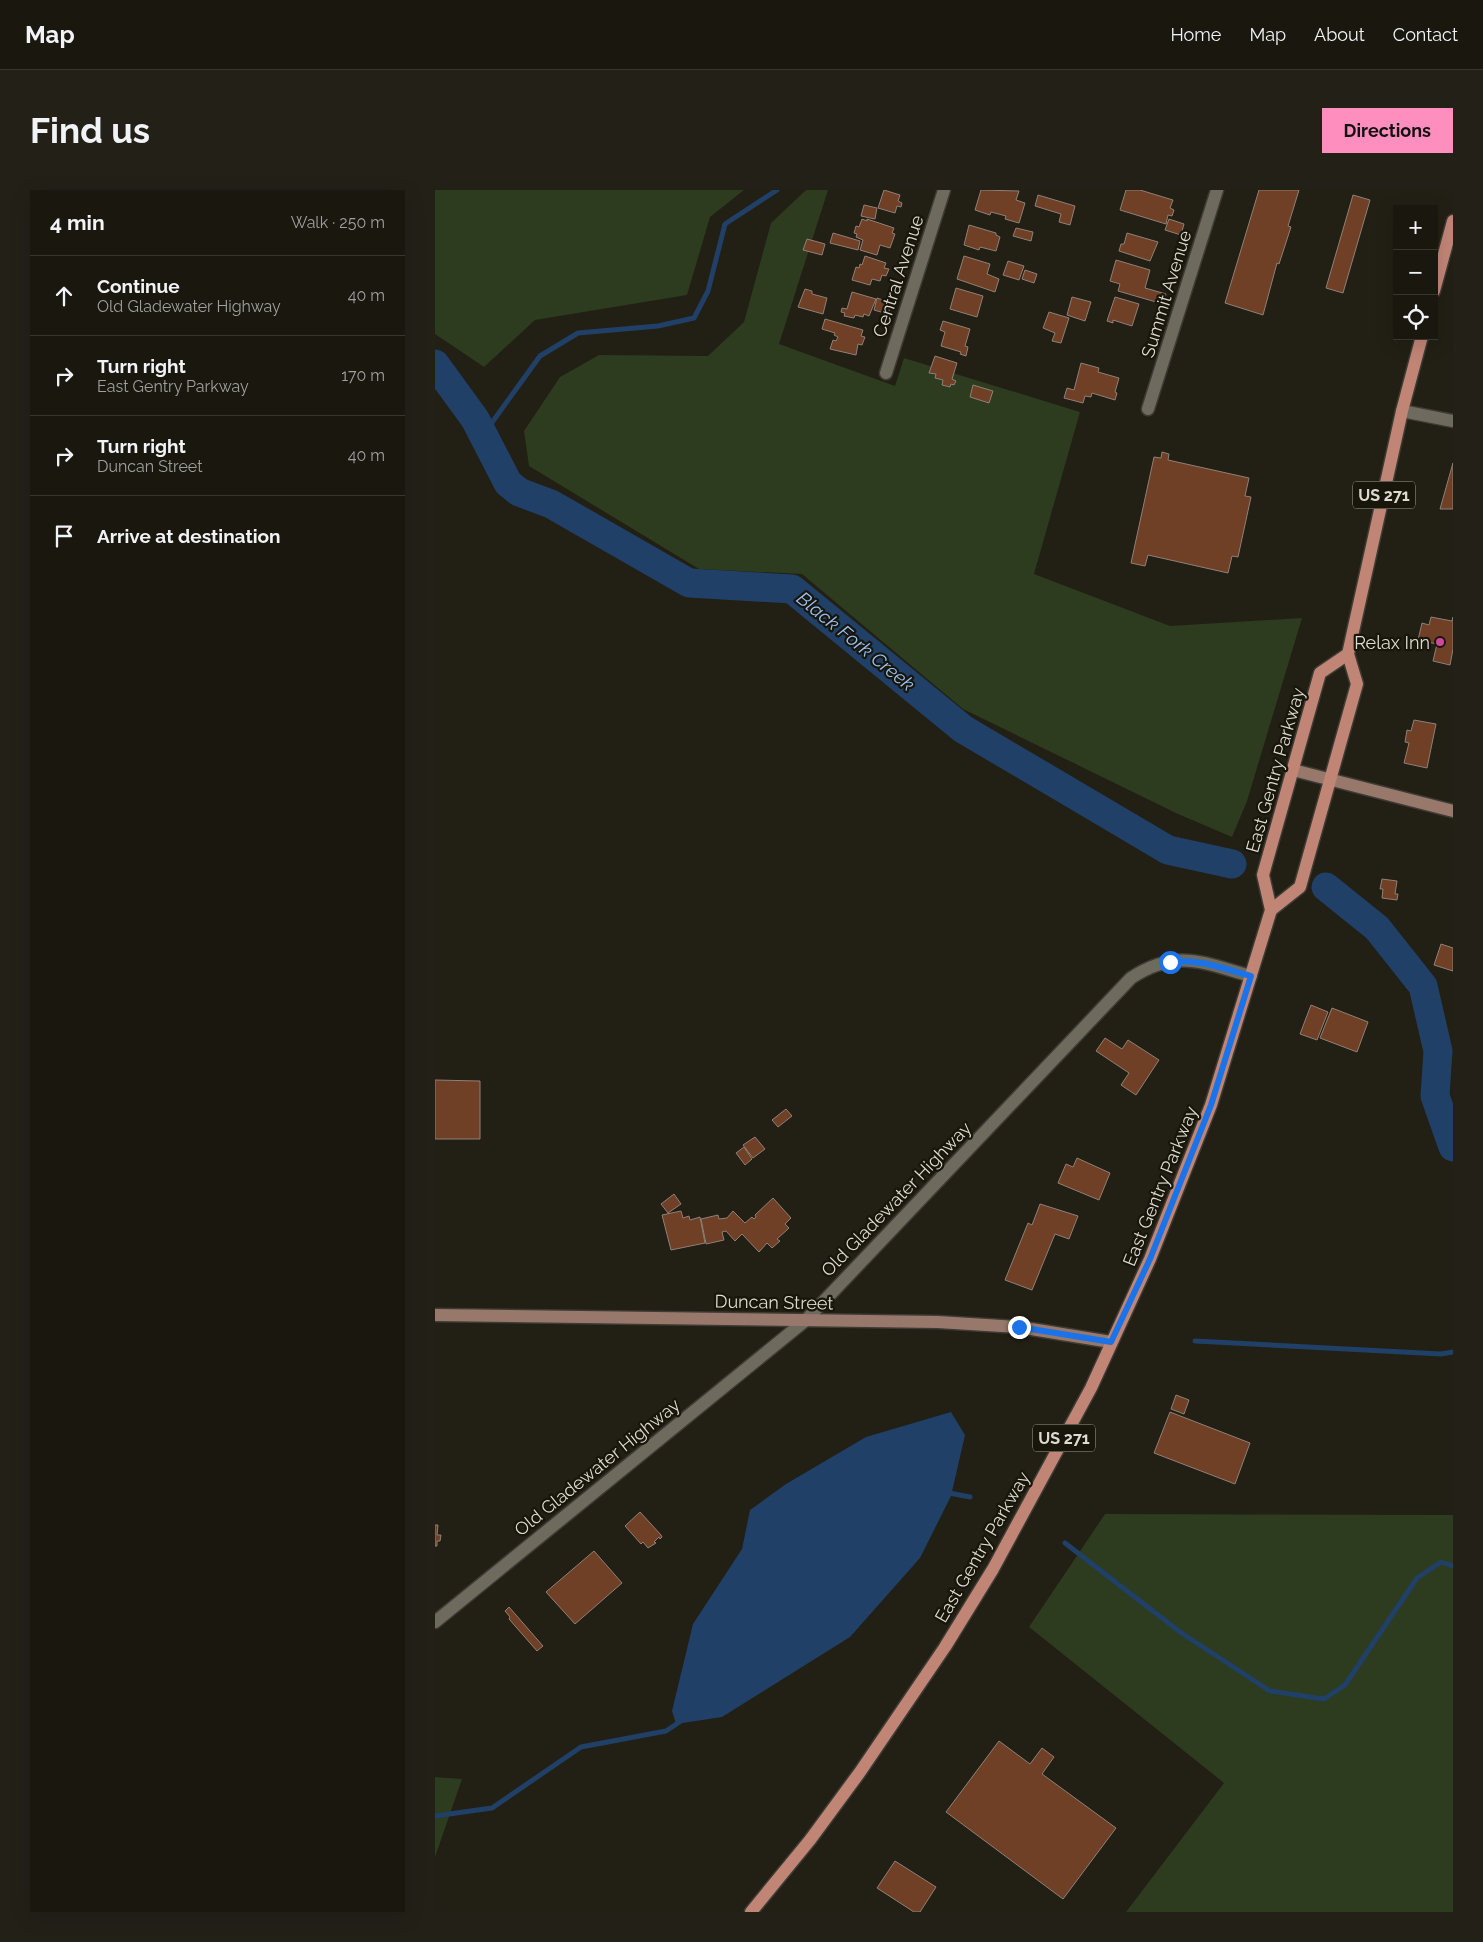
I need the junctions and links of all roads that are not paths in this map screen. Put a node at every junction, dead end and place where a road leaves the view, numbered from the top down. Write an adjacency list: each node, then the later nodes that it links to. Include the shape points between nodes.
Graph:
1 (944, 190): 6 (street, Central Avenue)
2 (1217, 190): 7 (street, Summit Avenue)
3 (1453, 222): 4 (main road)
4 (1438, 276)
5 (1421, 340): 8 (main road, US 271)
6 (886, 373)
7 (1148, 409)
8 (1402, 411): 9 (street); 10 (main road, US 271)
9 (1453, 421)
10 (1349, 654): 11 (main road, East Gentry Parkway / US 271, via 1321,673); 12 (main road, US 271, via 1357,684)
11 (1293, 770): 12 (street); 14 (main road, East Gentry Parkway / US 271, via 1263,875)
12 (1330, 780): 13 (street); 14 (main road, US 271, via 1300,887)
13 (1453, 811)
14 (1271, 910): 15 (main road, East Gentry Parkway / US 271)
15 (1251, 976): 17 (street, Old Gladewater Highway, via 1183,960 1155,965 1131,978); 18 (main road, East Gentry Parkway / US 271, via 1202,1131 1150,1259)
16 (435, 1315): 17 (street, Duncan Street)
17 (806, 1320): 18 (street, Duncan Street, via 1019,1327); 19 (street, Old Gladewater Highway)
18 (1111, 1342): 20 (main road, East Gentry Parkway / US 271, via 1091,1388 1024,1514 945,1646 860,1772)
19 (435, 1622)
20 (751, 1912)

